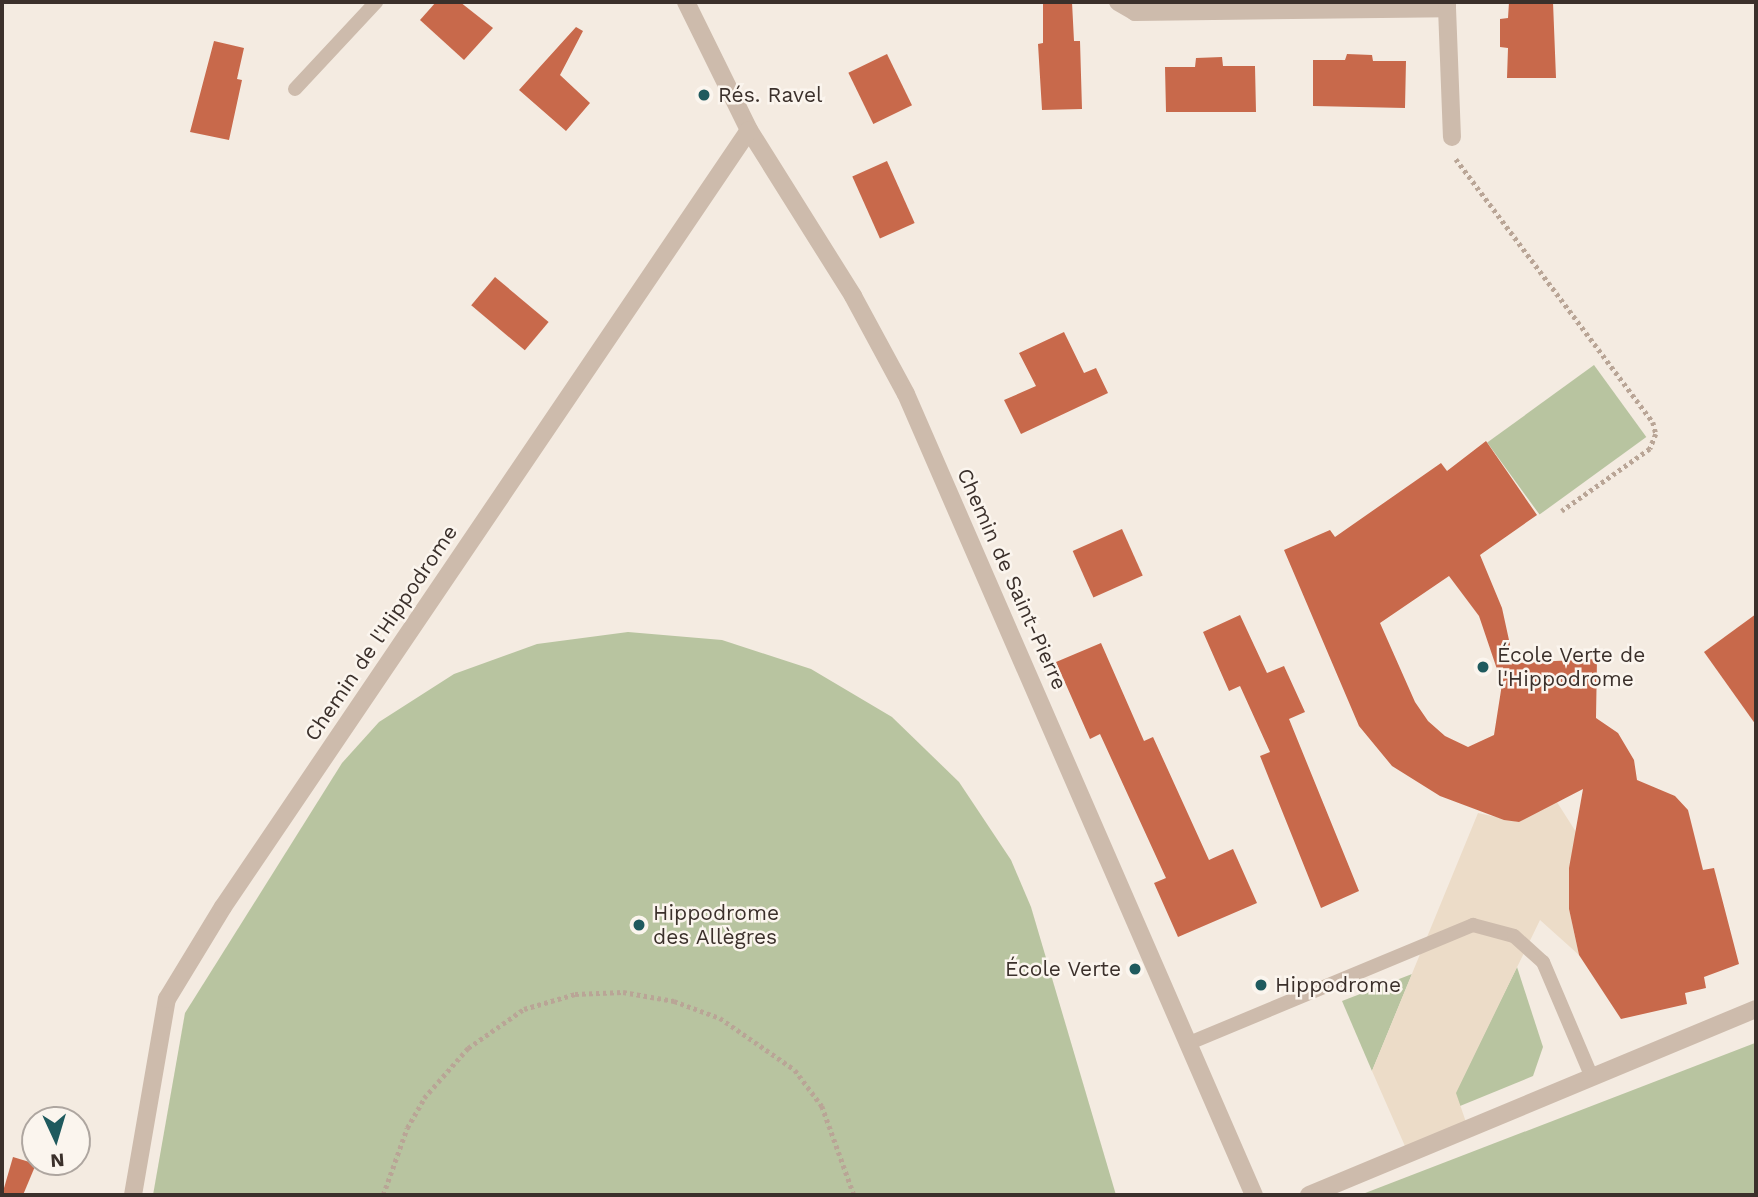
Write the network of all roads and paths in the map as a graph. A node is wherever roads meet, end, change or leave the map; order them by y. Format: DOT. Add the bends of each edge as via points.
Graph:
graph roads {
  1 [pos="376,2"];
  2 [pos="686,2"];
  3 [pos="1118,2"];
  4 [pos="1447,5"];
  5 [pos="295,89"];
  6 [pos="749,130"];
  7 [pos="1452,137"];
  8 [pos="1562,511"];
  9 [pos="1756,1009"];
  10 [pos="1187,1044"];
  11 [pos="1591,1075"];
  12 [pos="133,1195"];
  13 [pos="383,1195"];
  14 [pos="854,1195"];
  15 [pos="1254,1195"];
  16 [pos="1309,1195"];
  1 -- 5 [label="lane"];
  2 -- 6 [label="street, Chemin de Saint-Pierre"];
  3 -- 4 [label="street" via="1135,12"];
  4 -- 7 [label="street"];
  6 -- 10 [label="street, Chemin de Saint-Pierre" via="853,296 906,394"];
  6 -- 12 [label="street, Chemin de l'Hippodrome" via="222,907 167,999"];
  7 -- 8 [label="path" via="1457,161 1653,422 1656,434 1650,449"];
  9 -- 11 [label="street"];
  10 -- 11 [label="lane" via="1472,925 1514,936 1544,962"];
  10 -- 15 [label="street, Chemin de Saint-Pierre"];
  11 -- 16 [label="street"];
  13 -- 14 [label="path" via="407,1128 424,1098 468,1048 524,1009 575,994 623,992 674,1001 720,1018 795,1070 822,1106"];
}
